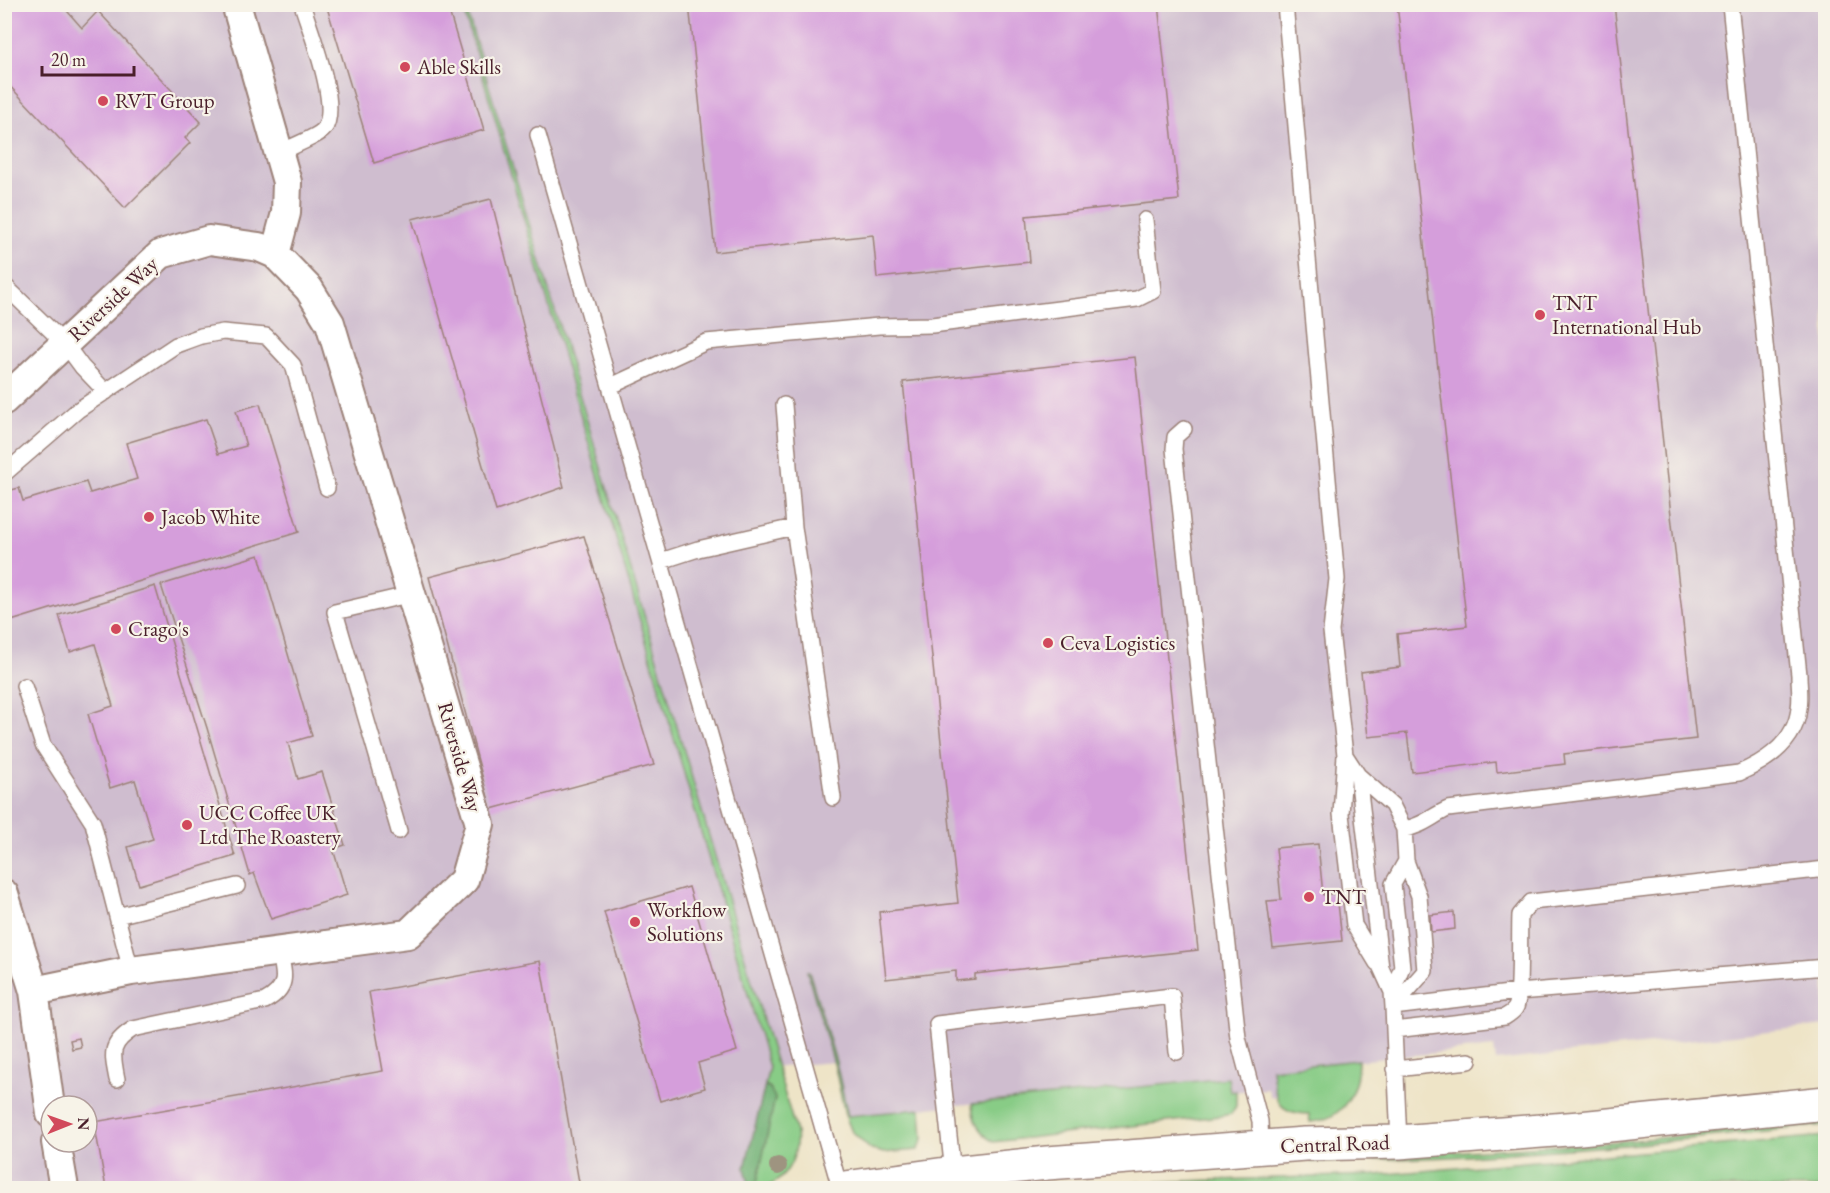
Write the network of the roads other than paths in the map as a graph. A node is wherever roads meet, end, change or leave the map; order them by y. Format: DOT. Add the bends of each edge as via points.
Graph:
graph roads {
  1 [pos="236,4"];
  2 [pos="302,4"];
  3 [pos="1285,4"];
  4 [pos="1731,4"];
  5 [pos="538,135"];
  6 [pos="279,153"];
  7 [pos="1145,220"];
  8 [pos="275,254"];
  9 [pos="4,285"];
  10 [pos="65,344"];
  11 [pos="611,386"];
  12 [pos="106,392"];
  13 [pos="4,400"];
  14 [pos="784,405"];
  15 [pos="1184,429"];
  16 [pos="4,474"];
  17 [pos="327,488"];
  18 [pos="794,527"];
  19 [pos="661,561"];
  20 [pos="412,594"];
  21 [pos="24,686"];
  22 [pos="1345,755"];
  23 [pos="1358,775"];
  24 [pos="833,798"];
  25 [pos="1404,829"];
  26 [pos="399,831"];
  27 [pos="1406,861"];
  28 [pos="1826,869"];
  29 [pos="237,886"];
  30 [pos="4,894"];
  31 [pos="117,916"];
  32 [pos="279,951"];
  33 [pos="1826,967"];
  34 [pos="1381,968"];
  35 [pos="131,971"];
  36 [pos="34,991"];
  37 [pos="1518,992"];
  38 [pos="1393,999"];
  39 [pos="1394,1030"];
  40 [pos="1178,1052"];
  41 [pos="1469,1061"];
  42 [pos="1395,1069"];
  43 [pos="117,1079"];
  44 [pos="48,1094"];
  45 [pos="1826,1103"];
  46 [pos="1399,1142"];
  47 [pos="1261,1148"];
  48 [pos="58,1154"];
  49 [pos="953,1173"];
  50 [pos="64,1188"];
  51 [pos="840,1188"];
  52 [pos="845,1188"];
  1 -- 6 [label="street"];
  2 -- 6 [label="lane" via="329,95 330,116 323,130"];
  3 -- 22 [label="lane" via="1336,579 1331,632"];
  4 -- 25 [label="lane" via="1799,675 1799,709 1792,733 1759,765 1739,773 1448,810 1419,826"];
  5 -- 11 [label="lane"];
  6 -- 8 [label="street" via="287,182 286,213"];
  7 -- 11 [label="lane" via="1153,291 1137,299 932,325 706,342"];
  8 -- 10 [label="street, Riverside Way" via="259,247 209,240 161,254"];
  8 -- 20 [label="street, Riverside Way" via="309,289 330,323"];
  9 -- 10 [label="lane"];
  10 -- 12 [label="lane"];
  10 -- 13 [label="street, Riverside Way"];
  11 -- 19 [label="lane"];
  12 -- 16 [label="lane" via="78,410"];
  12 -- 17 [label="lane" via="176,345 201,336 223,332 266,336 292,365"];
  14 -- 18 [label="lane"];
  15 -- 47 [label="lane" via="1175,437 1175,461 1238,1038 1260,1121"];
  18 -- 19 [label="lane"];
  18 -- 24 [label="lane"];
  19 -- 51 [label="lane"];
  20 -- 26 [label="lane" via="335,612"];
  20 -- 32 [label="street, Riverside Way" via="480,824 464,880 408,934"];
  21 -- 31 [label="lane" via="43,745 93,823"];
  22 -- 23 [label="lane"];
  22 -- 34 [label="lane" via="1341,814 1354,925"];
  23 -- 25 [label="lane" via="1392,805"];
  23 -- 34 [label="lane"];
  25 -- 27 [label="lane"];
  27 -- 38 [label="lane" via="1393,884 1402,967"];
  27 -- 38 [label="lane" via="1419,896 1425,972"];
  28 -- 37 [label="lane" via="1531,902 1520,915"];
  29 -- 31 [label="lane"];
  30 -- 36 [label="street"];
  31 -- 35 [label="lane"];
  32 -- 35 [label="street, Riverside Way"];
  32 -- 43 [label="lane" via="284,982 272,997 133,1029 114,1046"];
  33 -- 37 [label="lane"];
  34 -- 38 [label="lane"];
  35 -- 36 [label="street, Riverside Way"];
  36 -- 44 [label="street"];
  37 -- 38 [label="lane"];
  37 -- 39 [label="lane" via="1517,1006 1505,1017"];
  38 -- 39 [label="lane"];
  39 -- 42 [label="lane"];
  40 -- 49 [label="lane" via="1172,996 937,1024"];
  41 -- 42 [label="lane"];
  42 -- 46 [label="lane"];
  45 -- 46 [label="street, Central Road"];
  46 -- 47 [label="street, Central Road"];
  47 -- 49 [label="street, Central Road"];
  48 -- 50 [label="street"];
  49 -- 52 [label="street, Central Road"];
}
